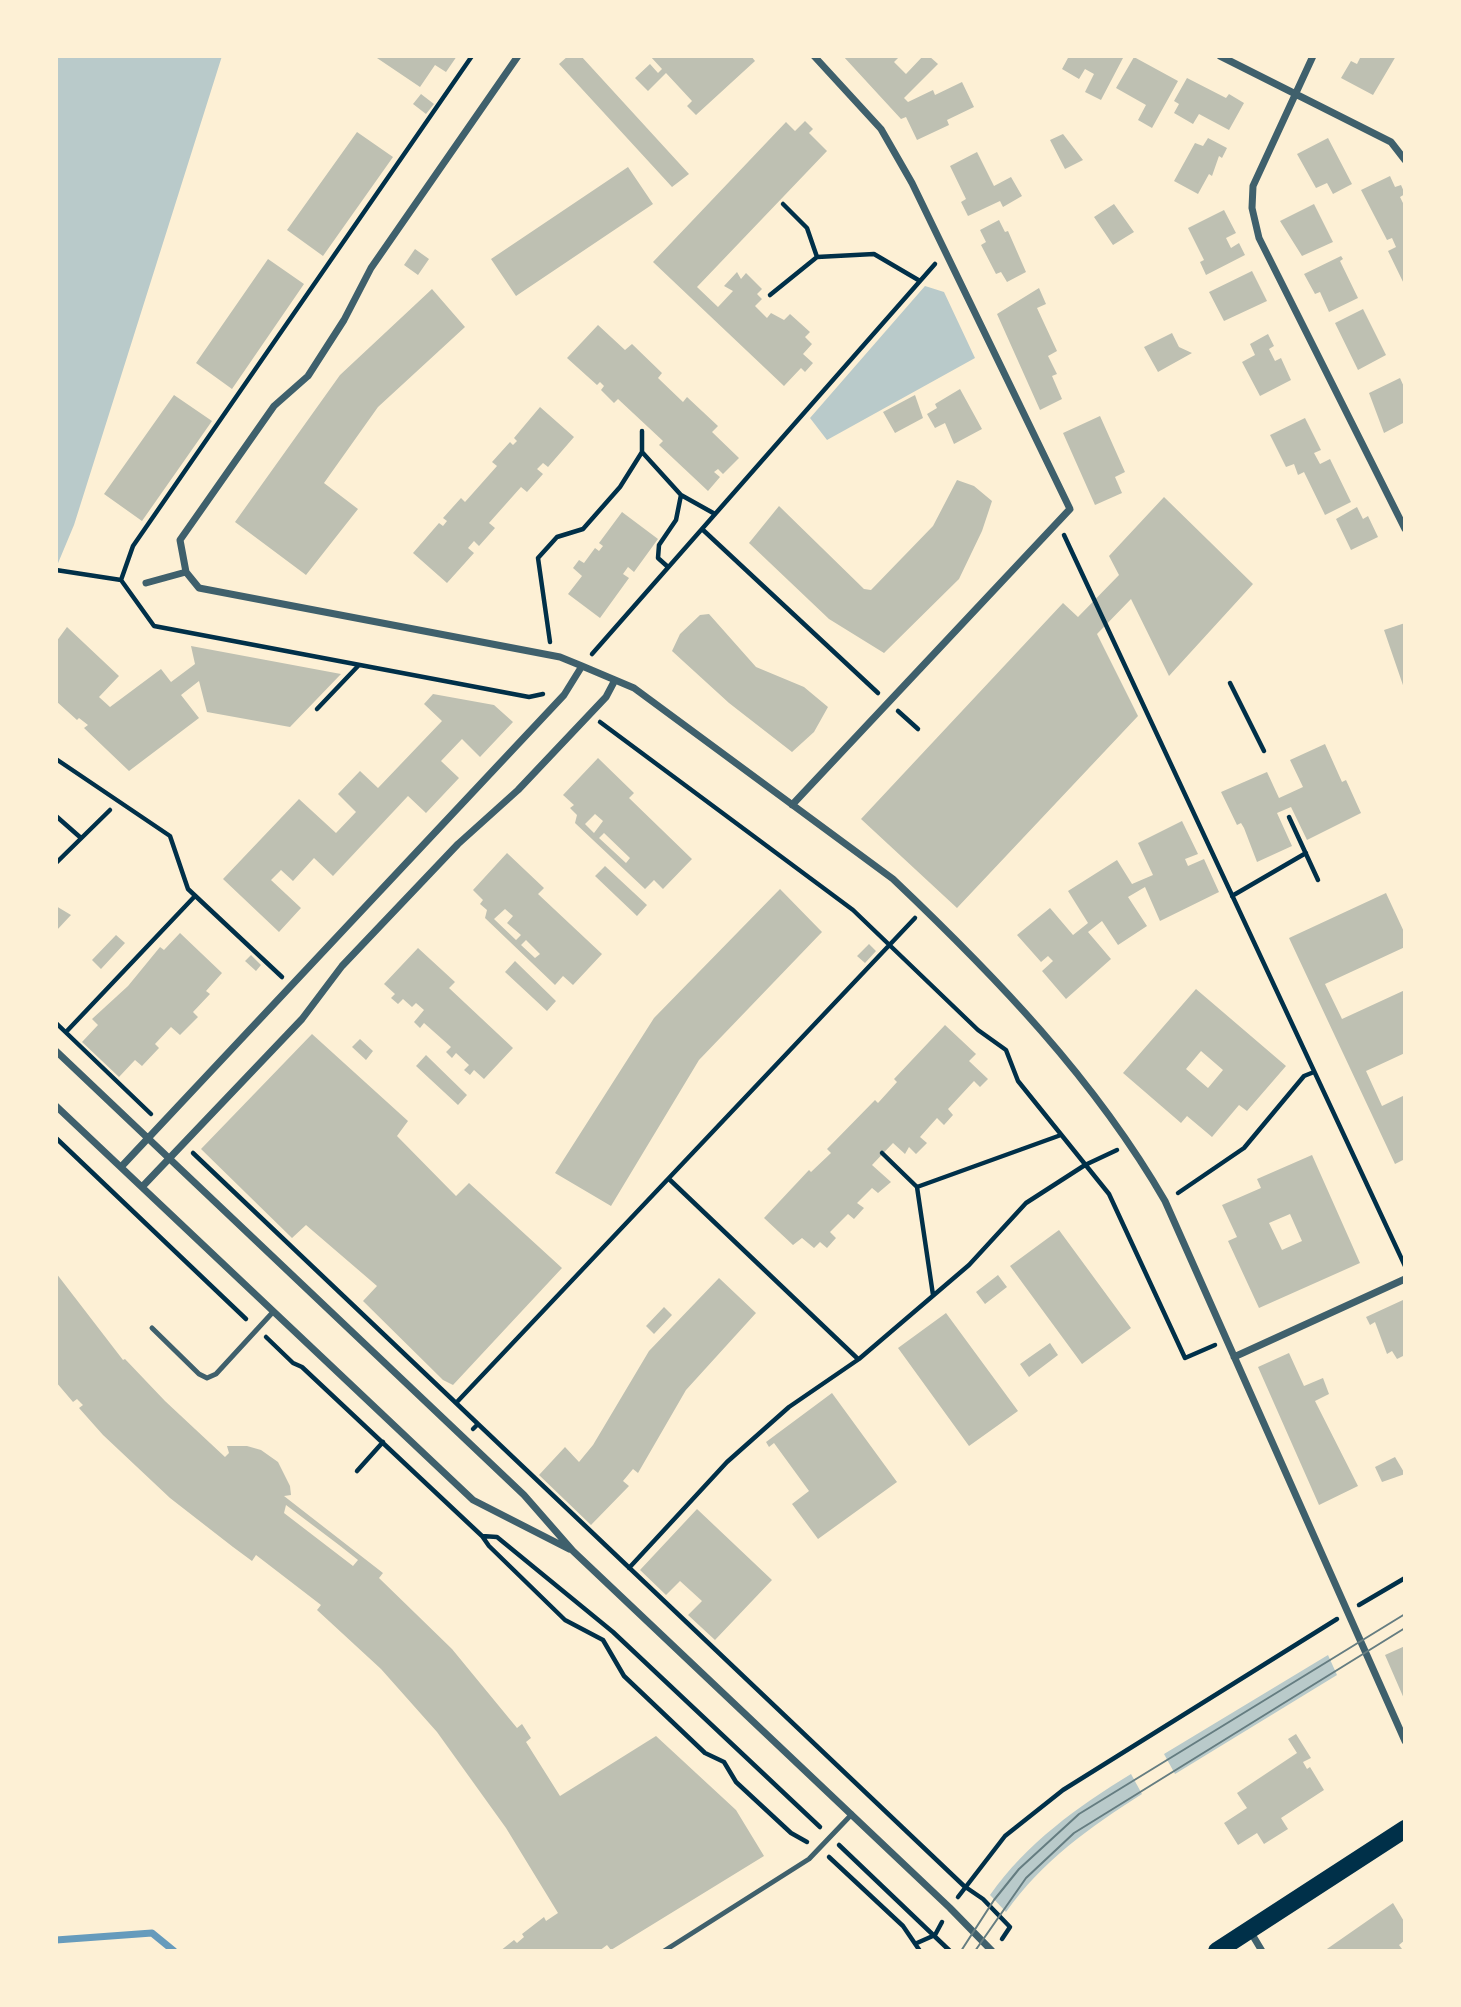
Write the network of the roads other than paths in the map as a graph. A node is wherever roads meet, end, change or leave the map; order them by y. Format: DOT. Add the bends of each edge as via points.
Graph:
graph roads {
  1 [pos="517,56"];
  2 [pos="814,56"];
  3 [pos="1220,56"];
  4 [pos="1313,56"];
  5 [pos="1294,93"];
  6 [pos="1405,160"];
  7 [pos="1405,529"];
  8 [pos="186,572"];
  9 [pos="146,583"];
  10 [pos="582,666"];
  11 [pos="615,680"];
  12 [pos="792,805"];
  13 [pos="56,1051"];
  14 [pos="56,1106"];
  15 [pos="147,1138"];
  16 [pos="168,1158"];
  17 [pos="121,1167"];
  18 [pos="142,1187"];
  19 [pos="1405,1279"];
  20 [pos="274,1312"];
  21 [pos="152,1328"];
  22 [pos="1234,1357"];
  23 [pos="573,1551"];
  24 [pos="1405,1741"];
  25 [pos="852,1814"];
  26 [pos="1405,1829"];
  27 [pos="1250,1930"];
  28 [pos="664,1951"];
  29 [pos="992,1951"];
  30 [pos="1217,1951"];
  31 [pos="1262,1951"];
  1 -- 8 [label="street" via="371,268 308,376 274,406 180,540"];
  2 -- 12 [label="street" via="881,129 1070,509"];
  3 -- 5 [label="street"];
  4 -- 5 [label="street"];
  5 -- 6 [label="street" via="1391,142"];
  5 -- 7 [label="street" via="1253,186 1252,208 1259,238"];
  8 -- 9 [label="street"];
  8 -- 10 [label="street" via="199,588 552,656"];
  10 -- 11 [label="street"];
  10 -- 15 [label="street" via="564,695"];
  11 -- 12 [label="street" via="634,688"];
  11 -- 16 [label="street" via="606,697 518,790 440,862 342,966 302,1018"];
  12 -- 22 [label="street" via="893,879 925,909 996,980 1079,1075 1131,1144 1165,1201"];
  13 -- 15 [label="street"];
  14 -- 17 [label="street"];
  15 -- 16 [label="street"];
  15 -- 17 [label="street"];
  16 -- 18 [label="street"];
  16 -- 23 [label="street" via="524,1495"];
  17 -- 18 [label="street"];
  18 -- 20 [label="street"];
  19 -- 22 [label="street"];
  20 -- 21 [label="lane" via="207,1378"];
  20 -- 23 [label="street" via="488,1510"];
  22 -- 24 [label="street"];
  23 -- 25 [label="street"];
  25 -- 28 [label="lane" via="820,1849"];
  25 -- 29 [label="street"];
  26 -- 27 [label="main road"];
  27 -- 30 [label="main road"];
  27 -- 31 [label="street"];
}
